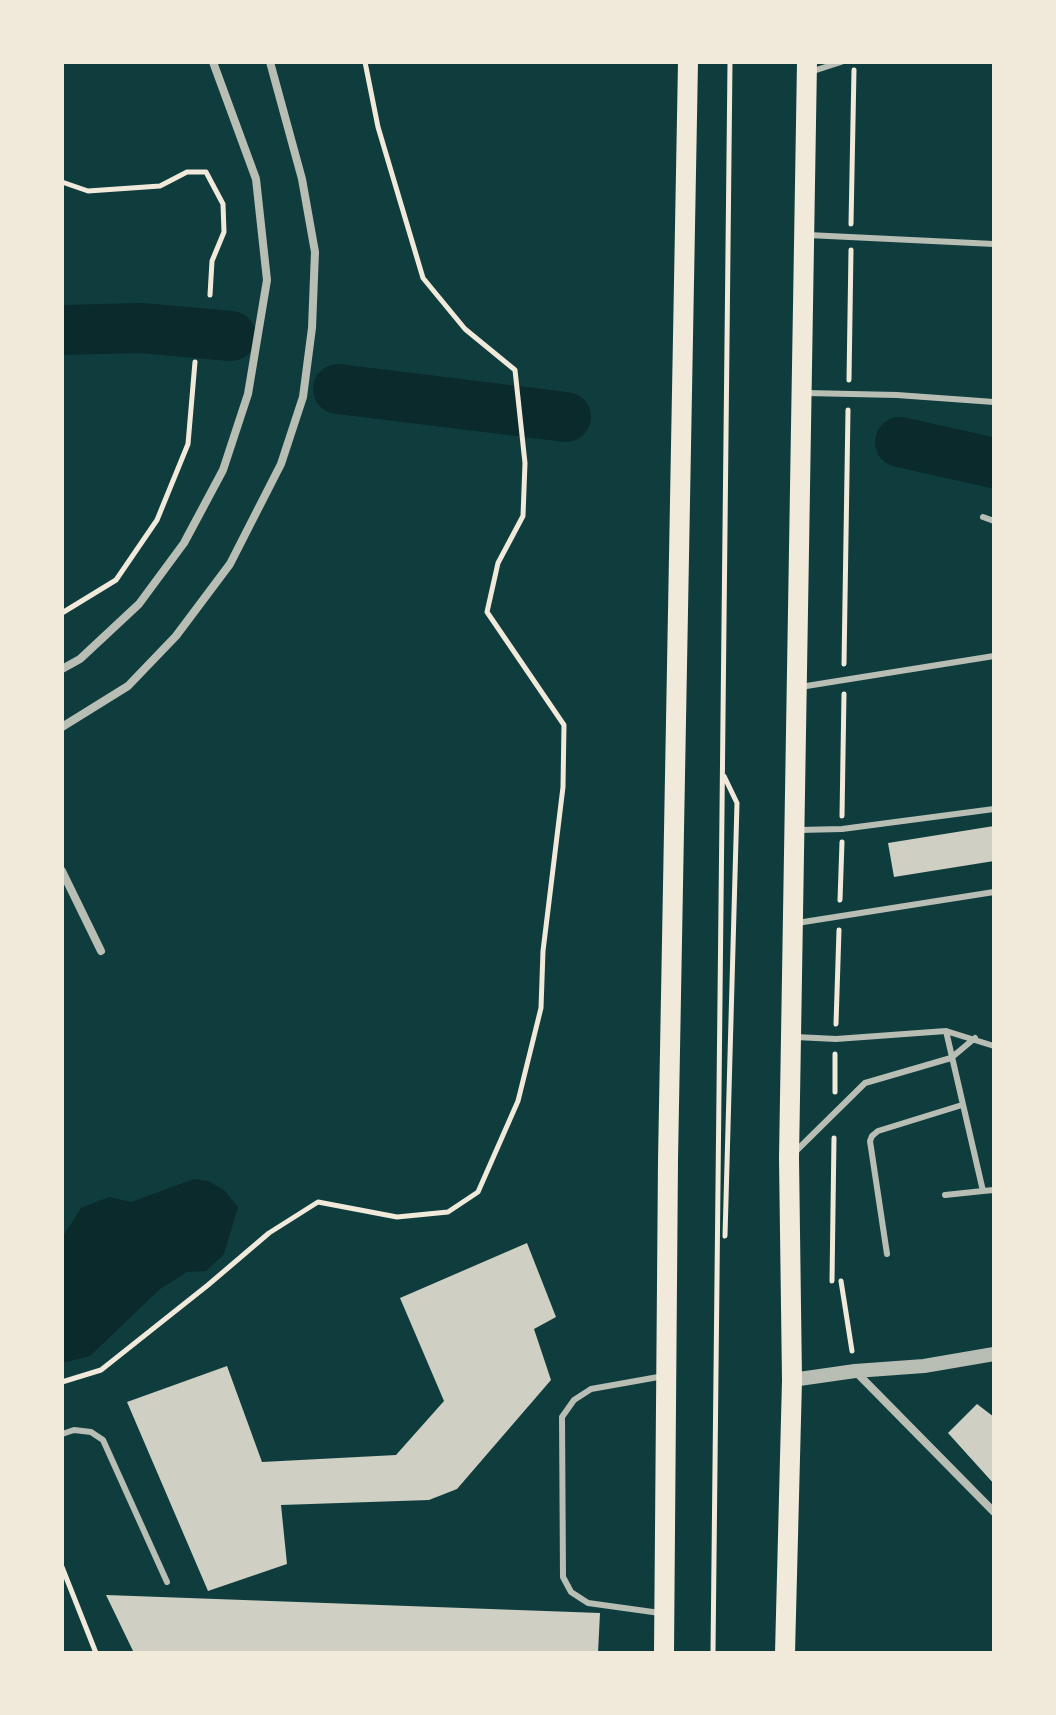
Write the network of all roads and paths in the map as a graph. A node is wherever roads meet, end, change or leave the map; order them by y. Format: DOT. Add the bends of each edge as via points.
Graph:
graph roads {
  1 [pos="213,62"];
  2 [pos="270,62"];
  3 [pos="365,62"];
  4 [pos="688,62"];
  5 [pos="730,62"];
  6 [pos="841,62"];
  7 [pos="806,68"];
  8 [pos="62,182"];
  9 [pos="804,234"];
  10 [pos="994,244"];
  11 [pos="210,295"];
  12 [pos="195,362"];
  13 [pos="802,393"];
  14 [pos="994,402"];
  15 [pos="983,517"];
  16 [pos="994,521"];
  17 [pos="62,613"];
  18 [pos="994,656"];
  19 [pos="62,669"];
  20 [pos="797,688"];
  21 [pos="62,727"];
  22 [pos="723,774"];
  23 [pos="994,809"];
  24 [pos="795,830"];
  25 [pos="62,871"];
  26 [pos="994,892"];
  27 [pos="793,924"];
  28 [pos="101,951"];
  29 [pos="946,1031"];
  30 [pos="791,1036"];
  31 [pos="975,1038"];
  32 [pos="994,1046"];
  33 [pos="951,1058"];
  34 [pos="962,1105"];
  35 [pos="789,1158"];
  36 [pos="994,1190"];
  37 [pos="983,1191"];
  38 [pos="945,1195"];
  39 [pos="725,1236"];
  40 [pos="887,1254"];
  41 [pos="841,1281"];
  42 [pos="994,1354"];
  43 [pos="855,1371"];
  44 [pos="668,1375"];
  45 [pos="792,1380"];
  46 [pos="62,1382"];
  47 [pos="62,1434"];
  48 [pos="994,1512"];
  49 [pos="62,1567"];
  50 [pos="167,1582"];
  51 [pos="664,1613"];
  52 [pos="96,1653"];
  53 [pos="664,1653"];
  54 [pos="713,1653"];
  55 [pos="785,1653"];
  1 -- 19 [label="street" via="256,179 267,280 248,394 223,470 184,543 139,604"];
  2 -- 21 [label="street" via="302,179 315,252 303,397 281,464 230,564 176,636 128,686"];
  3 -- 46 [label="path" via="378,127 423,278 465,329 515,370 525,463 523,516 498,563 487,612 564,725 563,787 541,1008 518,1101 478,1192 448,1212 397,1217 318,1202 269,1233 101,1370"];
  4 -- 44 [label="main road"];
  5 -- 22 [label="path"];
  6 -- 7 [label="lane"];
  7 -- 9 [label="main road"];
  8 -- 11 [label="path" via="88,191 160,186 187,172 206,172 223,204 224,232 212,261"];
  9 -- 10 [label="lane"];
  9 -- 13 [label="main road"];
  12 -- 17 [label="path" via="188,444 157,520 116,580"];
  13 -- 14 [label="lane"];
  13 -- 20 [label="main road"];
  15 -- 16 [label="lane"];
  18 -- 20 [label="lane"];
  20 -- 24 [label="main road"];
  22 -- 39 [label="path" via="737,803"];
  22 -- 54 [label="path"];
  23 -- 24 [label="lane"];
  24 -- 27 [label="main road"];
  25 -- 28 [label="street"];
  26 -- 27 [label="lane"];
  27 -- 30 [label="main road"];
  29 -- 30 [label="lane" via="836,1039"];
  29 -- 31 [label="lane"];
  29 -- 33 [label="lane"];
  30 -- 35 [label="main road"];
  31 -- 32 [label="lane"];
  31 -- 33 [label="lane"];
  33 -- 34 [label="lane"];
  33 -- 35 [label="lane" via="865,1083"];
  34 -- 37 [label="lane"];
  34 -- 40 [label="lane" via="872,1136"];
  35 -- 45 [label="main road"];
  36 -- 37 [label="lane"];
  37 -- 38 [label="lane"];
  41 -- 43 [label="path"];
  42 -- 43 [label="street"];
  43 -- 45 [label="street"];
  43 -- 48 [label="street"];
  44 -- 51 [label="main road"];
  44 -- 51 [label="lane" via="591,1389 562,1417 563,1577 571,1592 588,1603"];
  45 -- 55 [label="main road"];
  47 -- 50 [label="lane" via="91,1432 103,1440"];
  49 -- 52 [label="path"];
  51 -- 53 [label="main road"];
}
